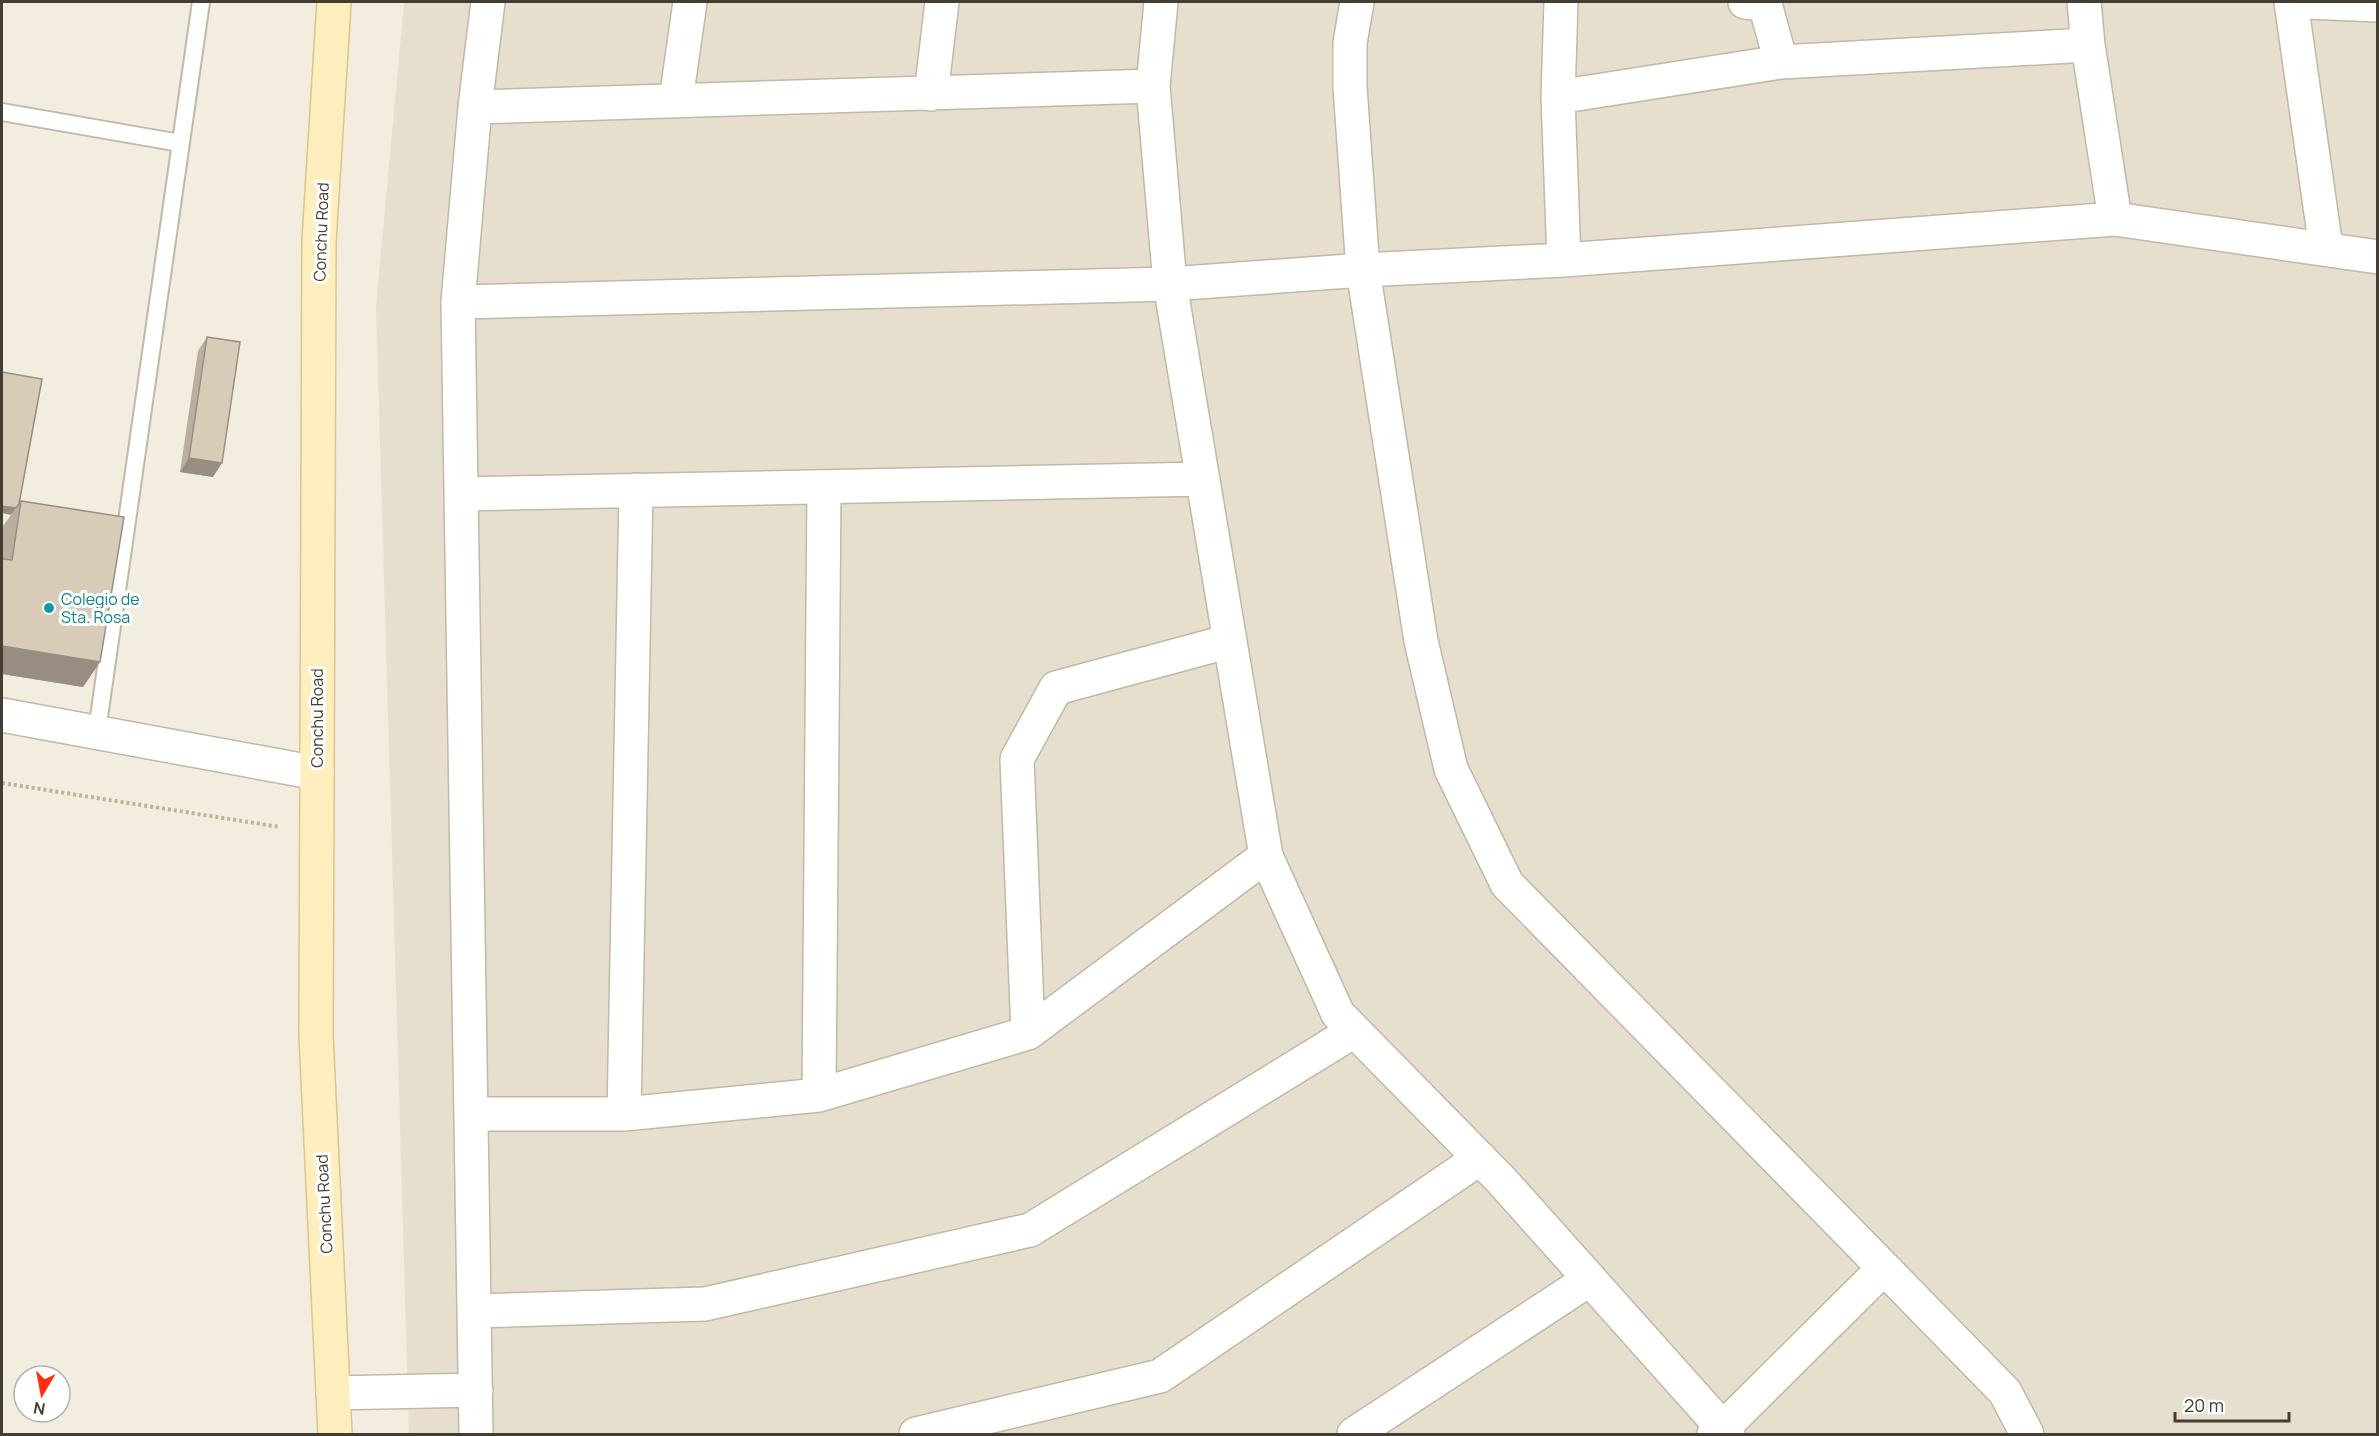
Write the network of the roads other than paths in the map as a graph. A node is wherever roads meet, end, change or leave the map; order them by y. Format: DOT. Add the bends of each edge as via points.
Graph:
graph roads {
  1 [pos="201,2"];
  2 [pos="334,2"];
  3 [pos="488,2"];
  4 [pos="690,2"];
  5 [pos="942,2"];
  6 [pos="1161,2"];
  7 [pos="1357,2"];
  8 [pos="1560,2"];
  9 [pos="1744,2"];
  10 [pos="2084,2"];
  11 [pos="2291,2"];
  12 [pos="2307,2"];
  13 [pos="2378,5"];
  14 [pos="2088,45"];
  15 [pos="1781,62"];
  16 [pos="1153,86"];
  17 [pos="931,94"];
  18 [pos="1558,98"];
  19 [pos="676,100"];
  20 [pos="475,107"];
  21 [pos="2,112"];
  22 [pos="180,143"];
  23 [pos="2115,219"];
  24 [pos="2326,248"];
  25 [pos="2378,257"];
  26 [pos="1564,260"];
  27 [pos="1363,270"];
  28 [pos="1170,284"];
  29 [pos="459,302"];
  30 [pos="1203,479"];
  31 [pos="825,487"];
  32 [pos="636,490"];
  33 [pos="462,494"];
  34 [pos="1230,640"];
  35 [pos="2,715"];
  36 [pos="97,731"];
  37 [pos="317,773"];
  38 [pos="1266,856"];
  39 [pos="1354,1030"];
  40 [pos="1028,1033"];
  41 [pos="819,1095"];
  42 [pos="472,1114"];
  43 [pos="624,1114"];
  44 [pos="1480,1158"];
  45 [pos="1884,1268"];
  46 [pos="1590,1279"];
  47 [pos="474,1311"];
  48 [pos="476,1390"];
  49 [pos="333,1393"];
  50 [pos="1722,1433"];
  51 [pos="335,1434"];
  52 [pos="476,1434"];
  53 [pos="916,1434"];
  54 [pos="1354,1434"];
  55 [pos="2027,1434"];
  1 -- 22 [label="lane"];
  2 -- 37 [label="main road, Conchu Road" via="319,241"];
  3 -- 20 [label="street"];
  4 -- 19 [label="street"];
  5 -- 17 [label="street"];
  6 -- 16 [label="street"];
  7 -- 27 [label="street" via="1350,43 1350,87"];
  8 -- 18 [label="street"];
  9 -- 15 [label="street" via="1765,4"];
  10 -- 14 [label="street"];
  11 -- 24 [label="street"];
  12 -- 13 [label="street"];
  14 -- 15 [label="street"];
  14 -- 23 [label="street"];
  15 -- 18 [label="street"];
  16 -- 17 [label="street"];
  16 -- 28 [label="street"];
  17 -- 19 [label="street"];
  18 -- 26 [label="street"];
  19 -- 20 [label="street"];
  20 -- 29 [label="street"];
  21 -- 22 [label="lane"];
  22 -- 36 [label="lane"];
  23 -- 24 [label="street"];
  23 -- 26 [label="street"];
  24 -- 25 [label="street"];
  26 -- 27 [label="street"];
  27 -- 28 [label="street"];
  27 -- 45 [label="street" via="1421,641 1451,769 1507,884"];
  28 -- 29 [label="street"];
  28 -- 30 [label="street"];
  29 -- 33 [label="street"];
  30 -- 31 [label="street"];
  30 -- 34 [label="street"];
  31 -- 32 [label="street"];
  31 -- 41 [label="street"];
  32 -- 33 [label="street"];
  32 -- 43 [label="street"];
  33 -- 42 [label="street"];
  34 -- 38 [label="street"];
  34 -- 40 [label="street" via="1056,688 1017,759"];
  35 -- 36 [label="street"];
  36 -- 37 [label="street"];
  37 -- 49 [label="main road, Conchu Road" via="316,1035"];
  38 -- 39 [label="street" via="1338,1014"];
  38 -- 40 [label="street"];
  39 -- 44 [label="street"];
  39 -- 47 [label="street" via="1030,1230 705,1304"];
  40 -- 41 [label="street"];
  41 -- 43 [label="street"];
  42 -- 43 [label="street"];
  42 -- 47 [label="street"];
  44 -- 46 [label="street"];
  44 -- 53 [label="street" via="1160,1376"];
  45 -- 50 [label="street"];
  45 -- 55 [label="street" via="2005,1392"];
  46 -- 50 [label="street"];
  46 -- 54 [label="street"];
  47 -- 48 [label="street"];
  48 -- 49 [label="street"];
  48 -- 52 [label="street"];
  49 -- 51 [label="main road, Conchu Road"];
}
